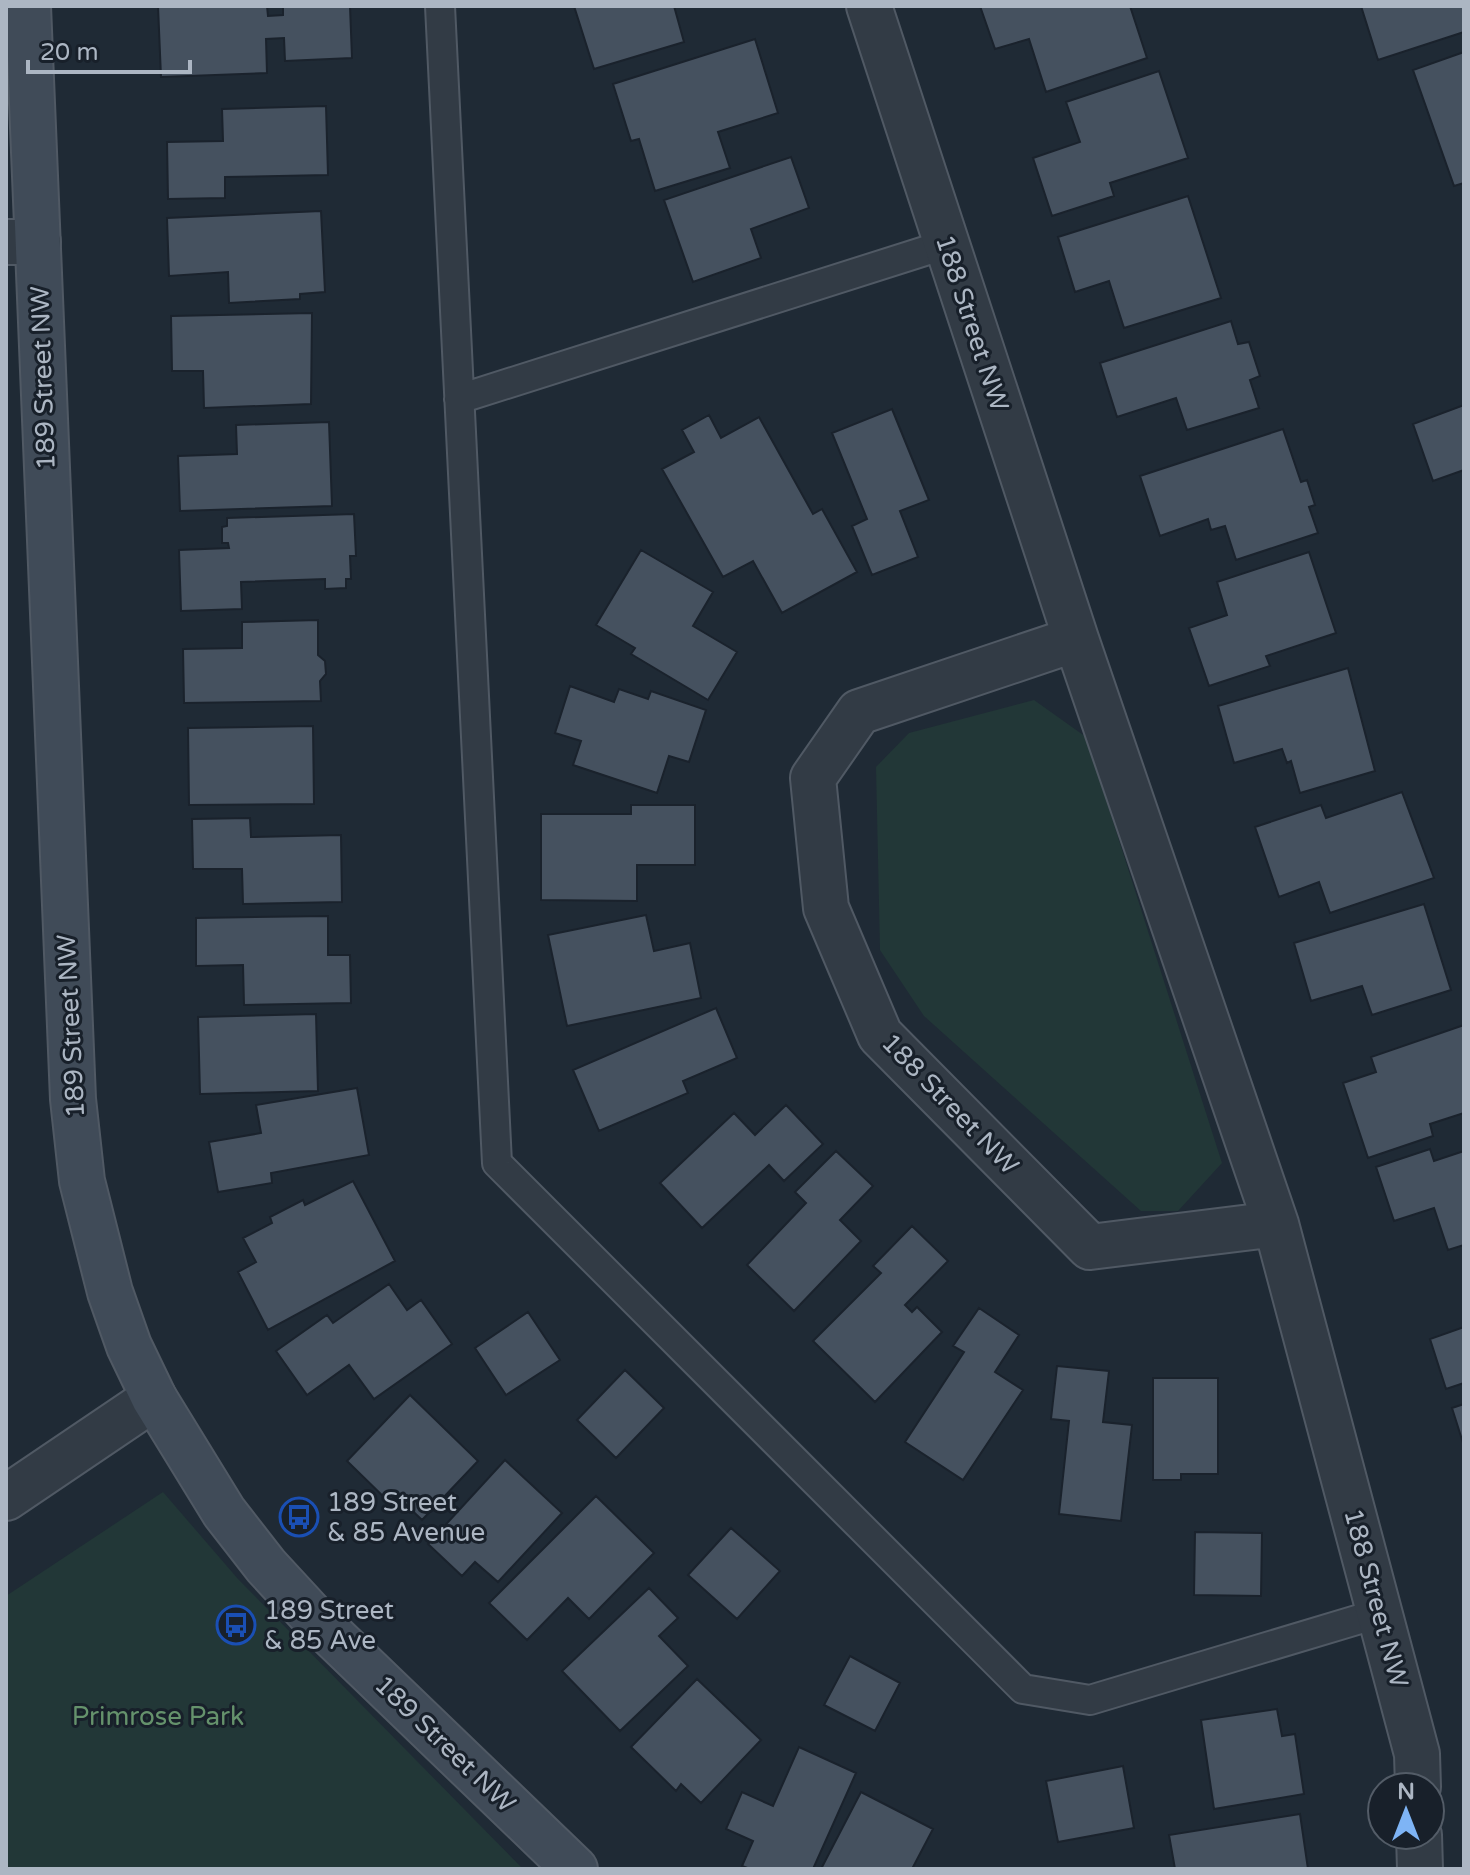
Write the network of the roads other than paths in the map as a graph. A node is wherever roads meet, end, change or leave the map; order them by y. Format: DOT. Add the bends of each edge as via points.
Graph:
graph roads {
  1 [pos="28,6"];
  2 [pos="440,6"];
  3 [pos="869,6"];
  4 [pos="22,242"];
  5 [pos="947,244"];
  6 [pos="459,399"];
  7 [pos="1076,639"];
  8 [pos="1276,1224"];
  9 [pos="154,1398"];
  10 [pos="6,1498"];
  11 [pos="1380,1613"];
  12 [pos="1418,1771"];
  13 [pos="575,1869"];
  1 -- 4 [label="street, 189 Street NW"];
  2 -- 6 [label="lane"];
  3 -- 5 [label="street, 188 Street NW"];
  4 -- 9 [label="street, 189 Street NW" via="77,1138 82,1181 110,1292"];
  5 -- 6 [label="lane"];
  5 -- 7 [label="street, 188 Street NW"];
  6 -- 11 [label="lane" via="497,1163 1023,1689 1090,1700"];
  7 -- 8 [label="street, 188 Street NW"];
  7 -- 8 [label="street, 188 Street NW" via="859,712 813,778 826,908 880,1035 1090,1247"];
  8 -- 11 [label="street, 188 Street NW"];
  9 -- 10 [label="street"];
  9 -- 13 [label="street, 189 Street NW" via="224,1512 266,1566"];
  11 -- 12 [label="street, 188 Street NW"];
}
